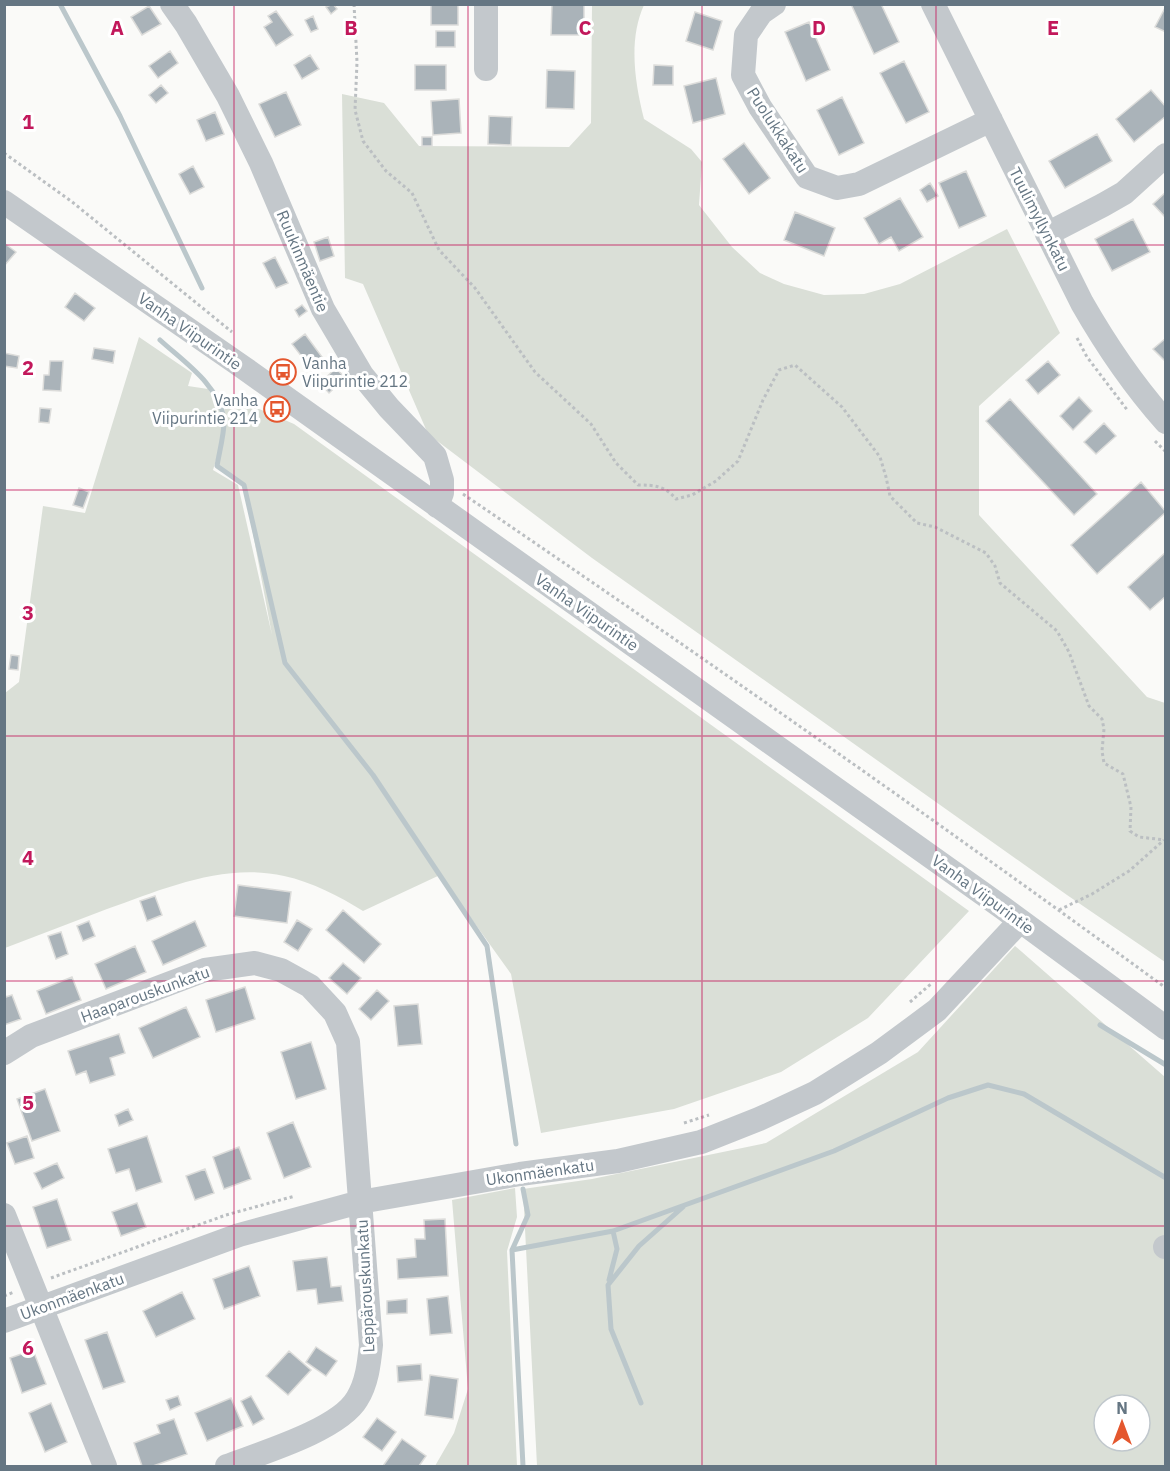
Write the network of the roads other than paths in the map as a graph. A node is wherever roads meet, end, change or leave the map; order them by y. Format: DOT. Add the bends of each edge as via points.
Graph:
graph roads {
  1 [pos="172,4"];
  2 [pos="486,4"];
  3 [pos="774,4"];
  4 [pos="933,4"];
  5 [pos="486,69"];
  6 [pos="991,120"];
  7 [pos="1166,155"];
  8 [pos="4,202"];
  9 [pos="1047,234"];
  10 [pos="1165,422"];
  11 [pos="437,506"];
  12 [pos="1012,914"];
  13 [pos="1166,1028"];
  14 [pos="4,1053"];
  15 [pos="360,1202"];
  16 [pos="4,1215"];
  17 [pos="36,1296"];
  18 [pos="4,1321"];
  19 [pos="105,1467"];
  20 [pos="227,1467"];
  1 -- 11 [label="street, Ruukinmäentie" via="228,96 323,309 362,375 435,456 442,480"];
  2 -- 5 [label="street"];
  3 -- 6 [label="street, Puolukkakatu" via="761,13 746,35 743,75 807,177 837,188 859,184"];
  4 -- 6 [label="street, Tuulimyllynkatu"];
  6 -- 9 [label="street, Tuulimyllynkatu"];
  7 -- 9 [label="street" via="1103,206"];
  8 -- 11 [label="street, Vanha Viipurintie"];
  9 -- 10 [label="street, Tuulimyllynkatu" via="1103,340"];
  11 -- 12 [label="street, Vanha Viipurintie"];
  12 -- 13 [label="street, Vanha Viipurintie"];
  12 -- 15 [label="street, Ukonmäenkatu" via="937,1010 815,1093 759,1119 701,1142 618,1161"];
  14 -- 15 [label="street, Haaparouskunkatu" via="31,1036 205,970 255,963 281,970 310,986 335,1013 348,1042"];
  15 -- 17 [label="street, Ukonmäenkatu"];
  15 -- 20 [label="street, Leppärouskunkatu" via="371,1345 368,1373 357,1400 313,1433"];
  16 -- 17 [label="street"];
  17 -- 18 [label="street, Ukonmäenkatu"];
  17 -- 19 [label="street"];
}
